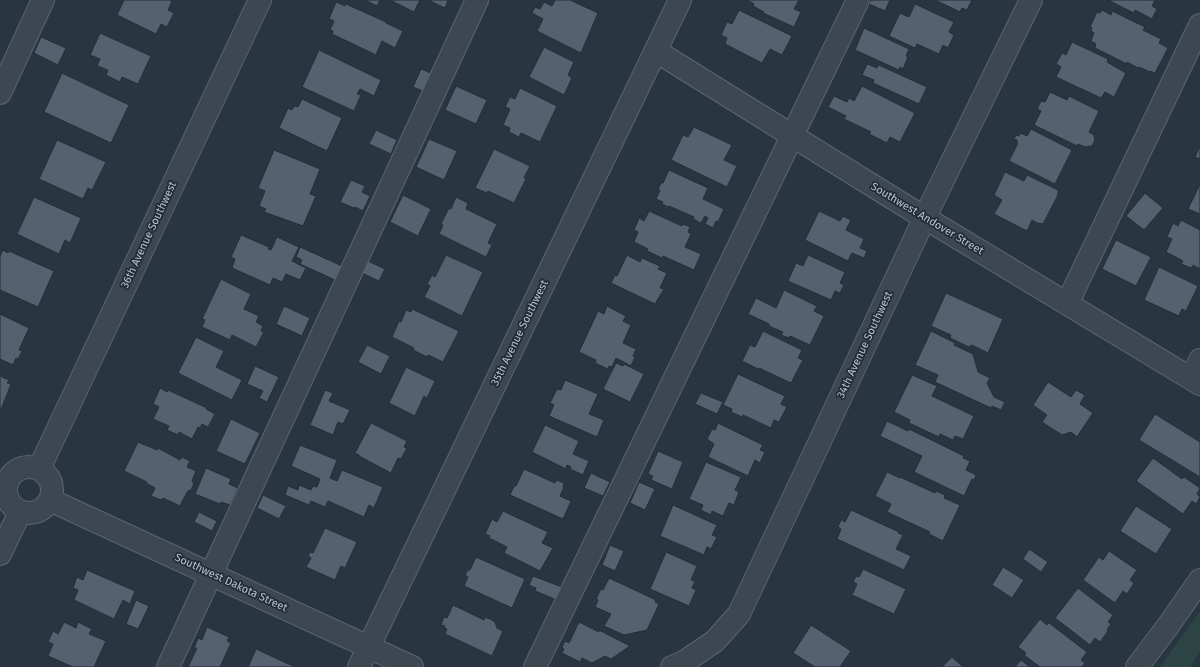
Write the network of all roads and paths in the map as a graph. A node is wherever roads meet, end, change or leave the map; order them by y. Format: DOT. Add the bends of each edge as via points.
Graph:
graph roads {
  1 [pos="44,0"];
  2 [pos="260,0"];
  3 [pos="477,0"];
  4 [pos="680,0"];
  5 [pos="858,0"];
  6 [pos="1031,0"];
  7 [pos="1200,25"];
  8 [pos="656,51"];
  9 [pos="0,93"];
  10 [pos="792,135"];
  11 [pos="925,217"];
  12 [pos="1067,304"];
  13 [pos="1197,374"];
  14 [pos="39,469"];
  15 [pos="4,477"];
  16 [pos="50,500"];
  17 [pos="20,512"];
  18 [pos="0,554"];
  19 [pos="212,573"];
  20 [pos="1200,580"];
  21 [pos="369,647"];
  22 [pos="168,667"];
  23 [pos="359,667"];
  24 [pos="412,667"];
  25 [pos="535,667"];
  26 [pos="672,667"];
  27 [pos="1136,667"];
  1 -- 9 [label="street"];
  2 -- 14 [label="street, 36th Avenue Southwest"];
  3 -- 19 [label="street"];
  4 -- 8 [label="street, 35th Avenue Southwest"];
  5 -- 10 [label="street"];
  6 -- 11 [label="street, 34th Avenue Southwest"];
  7 -- 12 [label="street"];
  8 -- 10 [label="street, Southwest Andover Street"];
  8 -- 21 [label="street, 35th Avenue Southwest"];
  10 -- 11 [label="street, Southwest Andover Street"];
  10 -- 25 [label="street"];
  11 -- 12 [label="street, Southwest Andover Street"];
  11 -- 26 [label="street, 34th Avenue Southwest" via="739,614 715,641"];
  12 -- 13 [label="street, Southwest Andover Street"];
  14 -- 15 [label="street" via="22,468"];
  14 -- 16 [label="street" via="49,478 52,485"];
  15 -- 17 [label="street" via="7,499 11,506"];
  16 -- 17 [label="street" via="40,511 32,514"];
  16 -- 19 [label="street, Southwest Dakota Street"];
  17 -- 18 [label="street"];
  19 -- 21 [label="street, Southwest Dakota Street"];
  19 -- 22 [label="street"];
  20 -- 27 [label="street"];
  21 -- 23 [label="street, 35th Avenue Southwest"];
  21 -- 24 [label="street, Southwest Dakota Street"];
}
